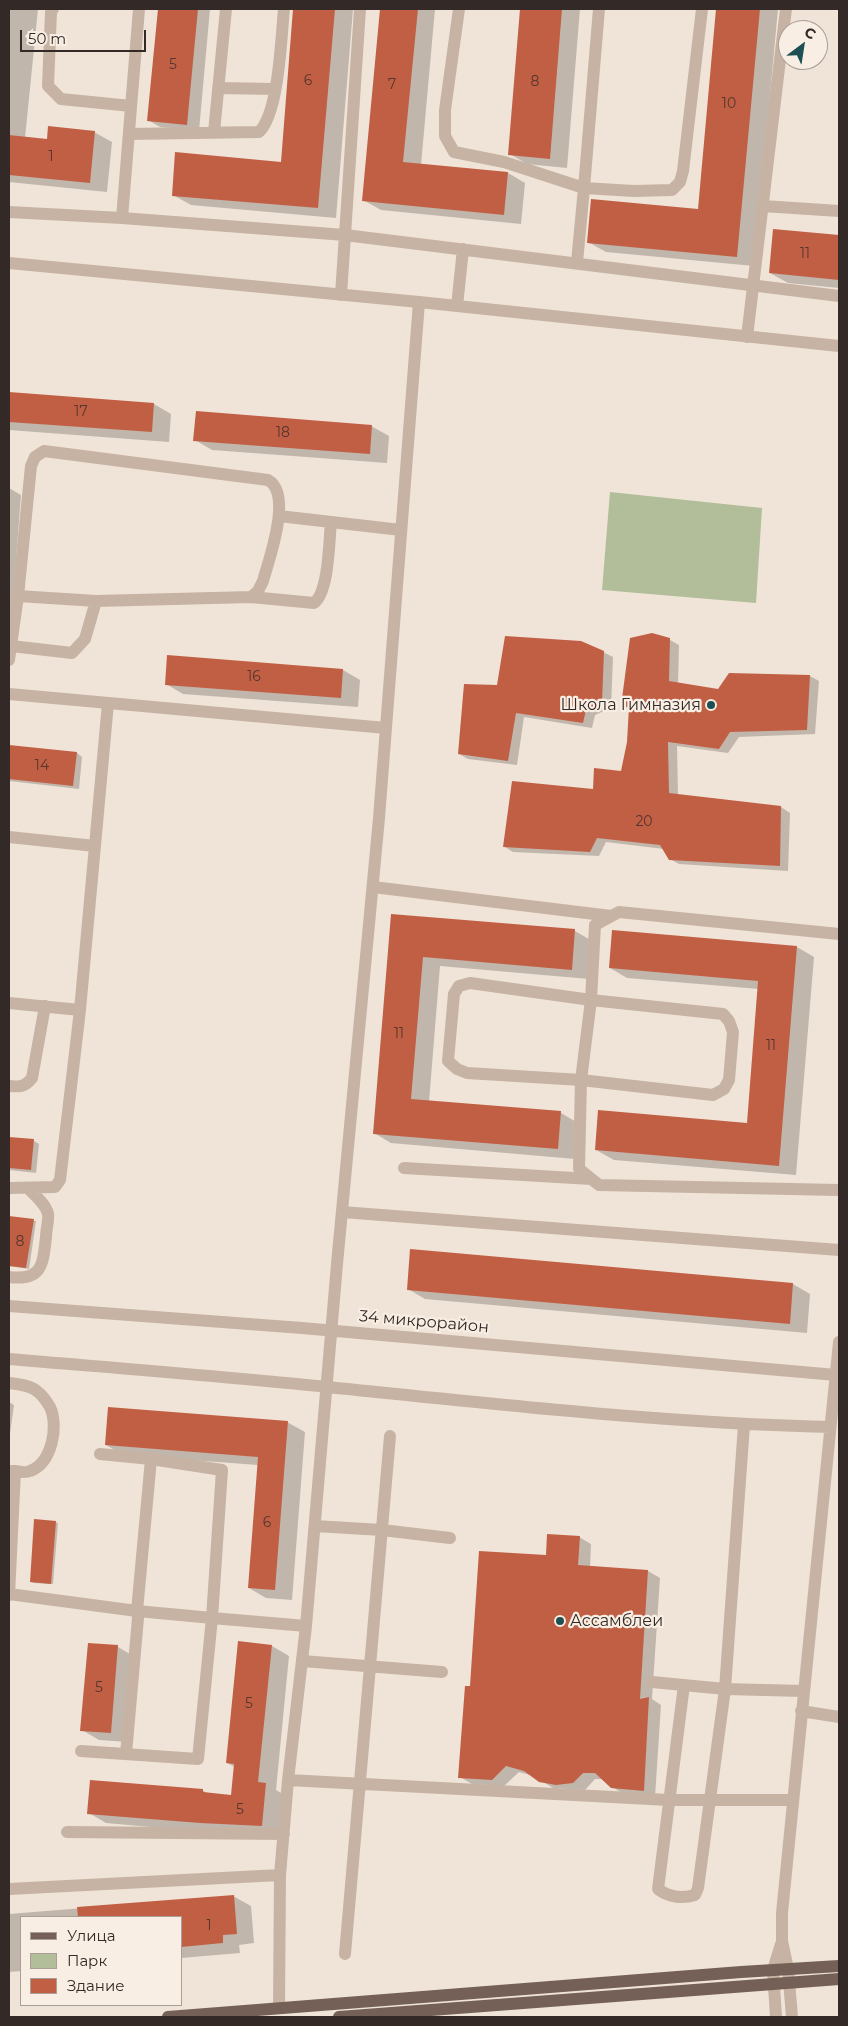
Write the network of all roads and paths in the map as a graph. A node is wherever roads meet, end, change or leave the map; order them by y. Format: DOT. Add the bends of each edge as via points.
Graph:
graph roads {
  1 [pos="53,9"];
  2 [pos="139,9"];
  3 [pos="226,9"];
  4 [pos="284,9"];
  5 [pos="360,9"];
  6 [pos="459,9"];
  7 [pos="599,9"];
  8 [pos="702,9"];
  9 [pos="786,9"];
  10 [pos="218,88"];
  11 [pos="275,89"];
  12 [pos="131,106"];
  13 [pos="214,132"];
  14 [pos="129,134"];
  15 [pos="584,188"];
  16 [pos="763,206"];
  17 [pos="839,211"];
  18 [pos="9,212"];
  19 [pos="122,218"];
  20 [pos="345,235"];
  21 [pos="463,249"];
  22 [pos="577,262"];
  23 [pos="9,263"];
  24 [pos="753,287"];
  25 [pos="341,295"];
  26 [pos="839,296"];
  27 [pos="419,302"];
  28 [pos="457,306"];
  29 [pos="747,337"];
  30 [pos="839,346"];
  31 [pos="279,516"];
  32 [pos="331,522"];
  33 [pos="401,530"];
  34 [pos="18,596"];
  35 [pos="251,597"];
  36 [pos="96,601"];
  37 [pos="11,646"];
  38 [pos="9,660"];
  39 [pos="9,694"];
  40 [pos="108,703"];
  41 [pos="386,728"];
  42 [pos="9,837"];
  43 [pos="95,846"];
  44 [pos="373,887"];
  45 [pos="610,916"];
  46 [pos="839,934"];
  47 [pos="591,1000"];
  48 [pos="9,1003"];
  49 [pos="45,1006"];
  50 [pos="80,1010"];
  51 [pos="581,1080"];
  52 [pos="9,1086"];
  53 [pos="404,1168"];
  54 [pos="591,1179"];
  55 [pos="9,1188"];
  56 [pos="29,1189"];
  57 [pos="839,1190"];
  58 [pos="342,1212"];
  59 [pos="839,1250"];
  60 [pos="9,1277"];
  61 [pos="9,1306"];
  62 [pos="332,1331"];
  63 [pos="839,1342"];
  64 [pos="9,1359"];
  65 [pos="836,1374"];
  66 [pos="9,1383"];
  67 [pos="327,1387"];
  68 [pos="744,1425"];
  69 [pos="830,1427"];
  70 [pos="390,1436"];
  71 [pos="100,1454"];
  72 [pos="151,1459"];
  73 [pos="12,1471"];
  74 [pos="315,1526"];
  75 [pos="382,1530"];
  76 [pos="450,1538"];
  77 [pos="9,1595"];
  78 [pos="137,1612"];
  79 [pos="212,1618"];
  80 [pos="306,1626"];
  81 [pos="302,1661"];
  82 [pos="370,1667"];
  83 [pos="442,1672"];
  84 [pos="652,1682"];
  85 [pos="684,1685"];
  86 [pos="725,1689"];
  87 [pos="803,1691"];
  88 [pos="801,1712"];
  89 [pos="839,1717"];
  90 [pos="82,1751"];
  91 [pos="126,1754"];
  92 [pos="288,1780"];
  93 [pos="361,1784"];
  94 [pos="669,1800"];
  95 [pos="793,1800"];
  96 [pos="710,1801"];
  97 [pos="67,1832"];
  98 [pos="284,1834"];
  99 [pos="280,1876"];
  100 [pos="9,1889"];
  101 [pos="782,1941"];
  102 [pos="345,1954"];
  103 [pos="839,1966"];
  104 [pos="788,1969"];
  105 [pos="773,1976"];
  106 [pos="839,1978"];
  107 [pos="789,1982"];
  108 [pos="279,2008"];
  109 [pos="168,2017"];
  110 [pos="345,2017"];
  111 [pos="776,2017"];
  112 [pos="792,2017"];
  1 -- 12 [label="street" via="48,86 61,99"];
  2 -- 12 [label="street"];
  3 -- 10 [label="street"];
  4 -- 11 [label="street"];
  5 -- 20 [label="street"];
  6 -- 15 [label="street" via="445,110 445,136 454,152 504,162"];
  7 -- 15 [label="street"];
  8 -- 15 [label="street" via="680,182 672,190"];
  9 -- 16 [label="street"];
  10 -- 11 [label="street"];
  10 -- 13 [label="street"];
  11 -- 13 [label="street" via="271,113 259,132"];
  12 -- 14 [label="street"];
  13 -- 14 [label="street"];
  14 -- 19 [label="street"];
  15 -- 22 [label="street"];
  16 -- 17 [label="street"];
  16 -- 24 [label="street"];
  18 -- 19 [label="street"];
  19 -- 20 [label="street"];
  20 -- 21 [label="street"];
  20 -- 25 [label="street"];
  21 -- 22 [label="street"];
  21 -- 28 [label="street"];
  22 -- 24 [label="street"];
  23 -- 25 [label="street"];
  24 -- 26 [label="street"];
  24 -- 29 [label="street"];
  25 -- 27 [label="street"];
  27 -- 28 [label="street"];
  27 -- 33 [label="street"];
  28 -- 29 [label="street"];
  29 -- 30 [label="street"];
  31 -- 32 [label="street"];
  31 -- 34 [label="street" via="278,490 268,480 44,451 35,457 31,466"];
  31 -- 35 [label="street" via="264,581"];
  32 -- 33 [label="street"];
  32 -- 35 [label="street" via="324,586 318,600 314,603"];
  33 -- 41 [label="street"];
  34 -- 36 [label="street"];
  34 -- 37 [label="street"];
  35 -- 36 [label="street"];
  36 -- 37 [label="street" via="85,639 72,653"];
  37 -- 38 [label="street"];
  39 -- 40 [label="street"];
  40 -- 41 [label="street"];
  40 -- 43 [label="street"];
  41 -- 44 [label="street"];
  42 -- 43 [label="street"];
  43 -- 50 [label="street"];
  44 -- 45 [label="street"];
  44 -- 58 [label="street"];
  45 -- 46 [label="street" via="619,912"];
  45 -- 47 [label="street" via="596,925"];
  47 -- 51 [label="street"];
  47 -- 51 [label="street" via="470,983 459,986 454,994 448,1061 457,1069 467,1073"];
  47 -- 51 [label="street" via="723,1014 733,1032 729,1080 724,1089 713,1095"];
  48 -- 49 [label="street"];
  49 -- 50 [label="street"];
  49 -- 52 [label="street" via="32,1078 27,1085"];
  50 -- 56 [label="street" via="60,1180 55,1187"];
  51 -- 54 [label="street" via="579,1169"];
  53 -- 54 [label="street"];
  54 -- 57 [label="street" via="600,1186"];
  55 -- 56 [label="street"];
  56 -- 60 [label="street" via="48,1213 44,1257 36,1273 23,1278"];
  58 -- 59 [label="street"];
  58 -- 62 [label="street"];
  61 -- 62 [label="street, 34 микрорайон"];
  62 -- 65 [label="street, 34 микрорайон"];
  62 -- 67 [label="street"];
  63 -- 65 [label="street"];
  64 -- 67 [label="street"];
  65 -- 69 [label="street"];
  66 -- 73 [label="street" via="37,1390 50,1407 54,1424 44,1462 30,1472"];
  67 -- 68 [label="street" via="566,1412"];
  67 -- 74 [label="street"];
  68 -- 69 [label="street"];
  68 -- 86 [label="street"];
  69 -- 87 [label="street"];
  70 -- 75 [label="street"];
  71 -- 72 [label="street"];
  72 -- 78 [label="street"];
  72 -- 79 [label="street" via="222,1470"];
  73 -- 77 [label="street"];
  74 -- 75 [label="street"];
  74 -- 80 [label="street"];
  75 -- 76 [label="street"];
  75 -- 82 [label="street"];
  77 -- 78 [label="street"];
  78 -- 79 [label="street"];
  78 -- 91 [label="street"];
  79 -- 80 [label="street"];
  79 -- 91 [label="street" via="198,1760"];
  80 -- 81 [label="street"];
  81 -- 82 [label="street"];
  81 -- 92 [label="street"];
  82 -- 83 [label="street"];
  82 -- 93 [label="street"];
  84 -- 85 [label="street"];
  85 -- 86 [label="street"];
  85 -- 94 [label="street"];
  86 -- 87 [label="street"];
  86 -- 96 [label="street"];
  87 -- 88 [label="street"];
  88 -- 89 [label="street"];
  88 -- 95 [label="street"];
  90 -- 91 [label="street"];
  92 -- 93 [label="street"];
  92 -- 98 [label="street"];
  93 -- 94 [label="street"];
  93 -- 102 [label="street"];
  94 -- 96 [label="street"];
  94 -- 96 [label="street" via="658,1889 665,1895 688,1897 695,1895 698,1888"];
  95 -- 96 [label="street"];
  95 -- 101 [label="street"];
  97 -- 98 [label="street"];
  98 -- 99 [label="street"];
  99 -- 100 [label="street"];
  99 -- 108 [label="street"];
  101 -- 104 [label="street"];
  101 -- 105 [label="street"];
  103 -- 104 [label="main road"];
  104 -- 105 [label="main road"];
  104 -- 107 [label="street"];
  105 -- 107 [label="main road"];
  105 -- 108 [label="main road"];
  105 -- 110 [label="main road"];
  105 -- 111 [label="street"];
  106 -- 107 [label="main road"];
  107 -- 112 [label="street"];
  108 -- 109 [label="main road"];
}
